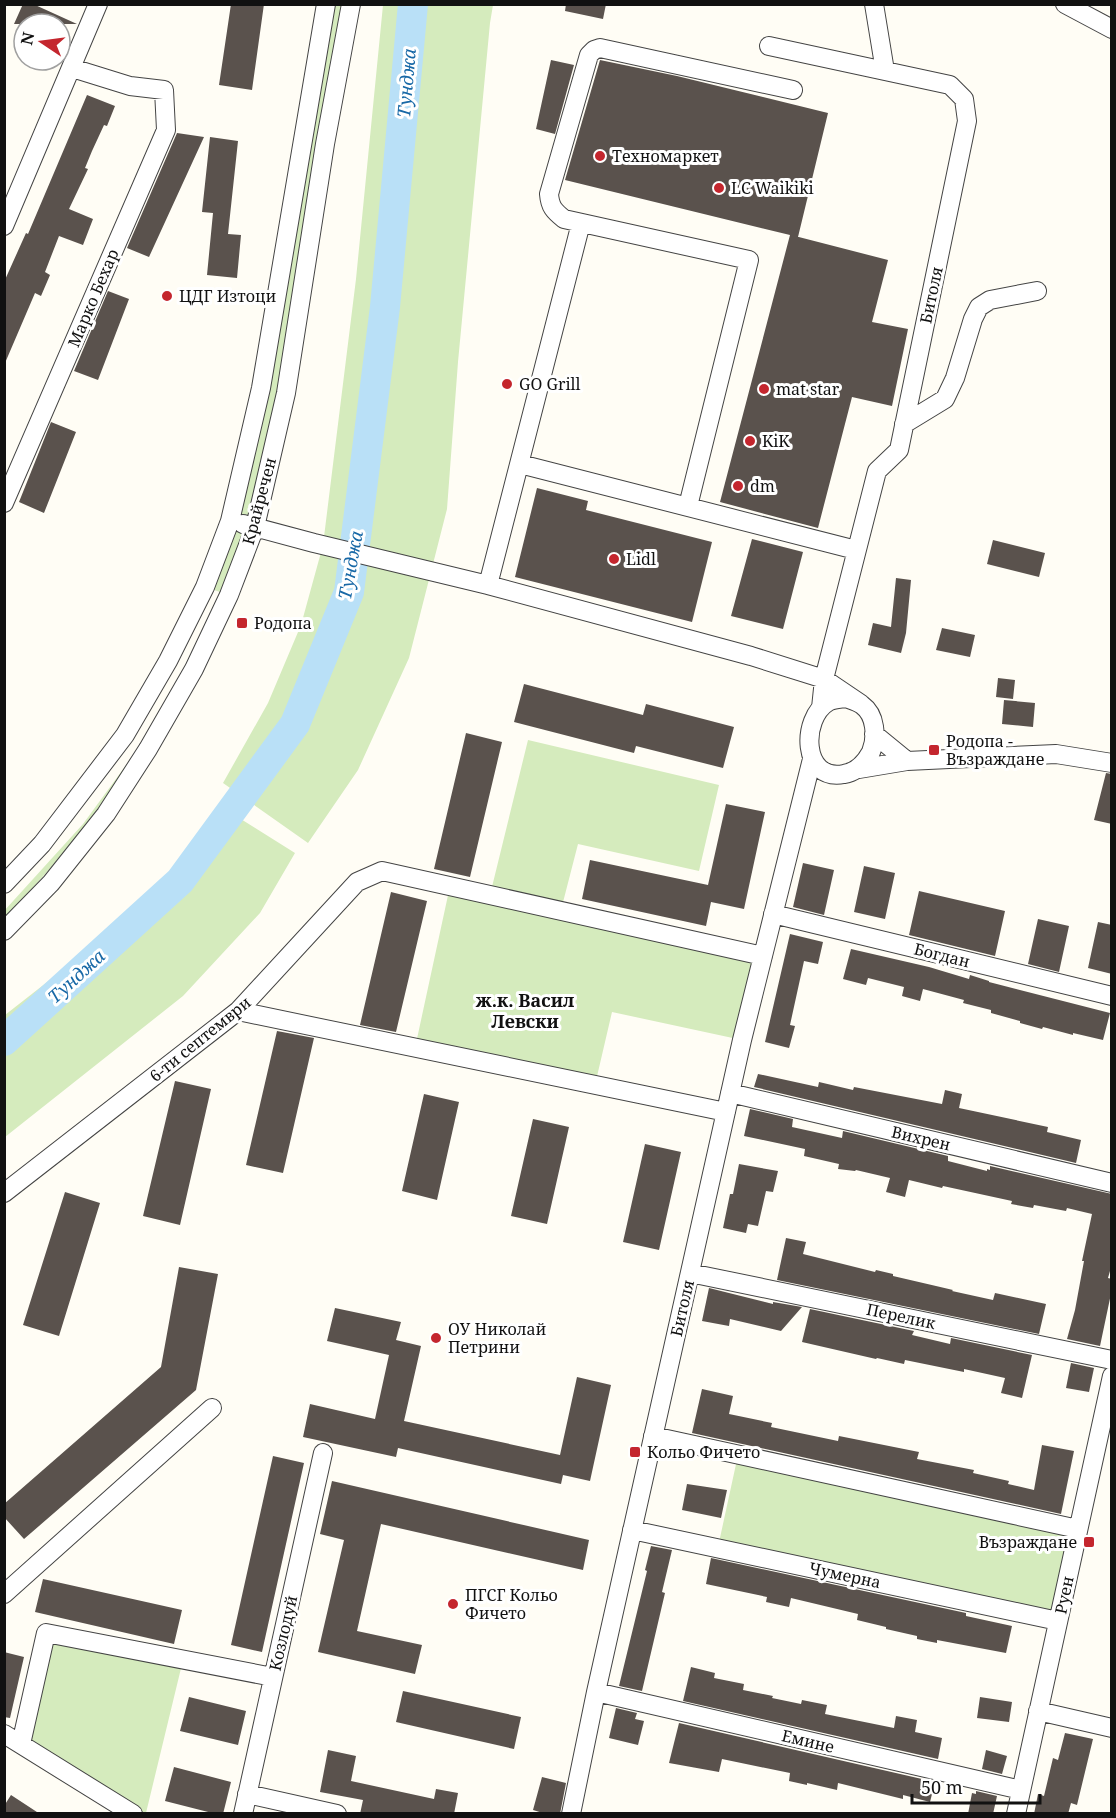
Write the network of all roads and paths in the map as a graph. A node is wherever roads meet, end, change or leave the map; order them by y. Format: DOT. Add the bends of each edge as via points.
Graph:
graph roads {
  1 [pos="98,4"];
  2 [pos="326,4"];
  3 [pos="351,4"];
  4 [pos="874,4"];
  5 [pos="1065,4"];
  6 [pos="1112,29"];
  7 [pos="770,46"];
  8 [pos="72,68"];
  9 [pos="885,71"];
  10 [pos="70,72"];
  11 [pos="793,90"];
  12 [pos="581,223"];
  13 [pos="4,226"];
  14 [pos="1037,291"];
  15 [pos="904,424"];
  16 [pos="520,464"];
  17 [pos="4,503"];
  18 [pos="688,506"];
  19 [pos="230,521"];
  20 [pos="255,527"];
  21 [pos="856,550"];
  22 [pos="488,585"];
  23 [pos="824,679"];
  24 [pos="861,704"];
  25 [pos="821,708"];
  26 [pos="874,734"];
  27 [pos="812,759"];
  28 [pos="907,761"];
  29 [pos="1112,763"];
  30 [pos="859,769"];
  31 [pos="835,775"];
  32 [pos="801,805"];
  33 [pos="4,884"];
  34 [pos="773,914"];
  35 [pos="4,931"];
  36 [pos="763,956"];
  37 [pos="1112,996"];
  38 [pos="238,1011"];
  39 [pos="730,1093"];
  40 [pos="726,1112"];
  41 [pos="1112,1183"];
  42 [pos="4,1193"];
  43 [pos="690,1273"];
  44 [pos="1112,1360"];
  45 [pos="1112,1376"];
  46 [pos="212,1408"];
  47 [pos="653,1436"];
  48 [pos="1104,1442"];
  49 [pos="323,1453"];
  50 [pos="1078,1529"];
  51 [pos="632,1530"];
  52 [pos="4,1594"];
  53 [pos="1058,1621"];
  54 [pos="273,1677"];
  55 [pos="596,1692"];
  56 [pos="1038,1711"];
  57 [pos="1112,1728"];
  58 [pos="4,1734"];
  59 [pos="21,1744"];
  60 [pos="1021,1790"];
  61 [pos="247,1794"];
  62 [pos="133,1814"];
  63 [pos="243,1814"];
  64 [pos="337,1814"];
  65 [pos="571,1814"];
  66 [pos="1016,1814"];
  1 -- 8 [label="street"];
  2 -- 19 [label="street, Крайречен" via="261,388"];
  3 -- 20 [label="street, Крайречен" via="286,393"];
  4 -- 9 [label="street"];
  5 -- 6 [label="street"];
  7 -- 9 [label="street, Битоля"];
  8 -- 17 [label="street, Марко Бехар" via="130,86 164,90 166,130"];
  9 -- 15 [label="street, Битоля" via="950,85 964,99 968,121"];
  10 -- 13 [label="street"];
  11 -- 12 [label="street" via="600,48 594,50 589,55 549,194 553,211 564,219"];
  12 -- 16 [label="street"];
  12 -- 18 [label="street" via="748,260"];
  14 -- 15 [label="street" via="990,300 979,307 956,378 945,399"];
  15 -- 21 [label="street, Битоля" via="899,450 877,471"];
  16 -- 18 [label="street"];
  16 -- 22 [label="street"];
  18 -- 21 [label="street"];
  19 -- 20 [label="street"];
  19 -- 33 [label="street, Крайречен" via="205,587 125,735 42,843"];
  20 -- 22 [label="street"];
  20 -- 35 [label="street, Крайречен" via="199,659 148,749 106,814 51,883"];
  21 -- 23 [label="street, Битоля"];
  22 -- 23 [label="street"];
  23 -- 24 [label="street"];
  23 -- 25 [label="street, Битоля"];
  24 -- 25 [label="street" via="846,698 835,699"];
  24 -- 26 [label="street" via="871,715"];
  25 -- 27 [label="street" via="813,721 809,741"];
  26 -- 28 [label="street"];
  26 -- 30 [label="street" via="870,753"];
  27 -- 31 [label="street" via="817,767"];
  27 -- 32 [label="street, Битоля"];
  28 -- 29 [label="street" via="1056,754"];
  28 -- 30 [label="street"];
  30 -- 31 [label="street"];
  31 -- 32 [label="street"];
  32 -- 34 [label="street, Битоля"];
  34 -- 36 [label="street, Битоля"];
  34 -- 37 [label="street, Богдан"];
  36 -- 38 [label="street, 6-ти септември" via="381,871 357,882"];
  36 -- 39 [label="street, Битоля"];
  38 -- 40 [label="street"];
  38 -- 42 [label="street, 6-ти септември"];
  39 -- 40 [label="street, Битоля"];
  39 -- 41 [label="street, Вихрен"];
  40 -- 43 [label="street, Битоля"];
  43 -- 44 [label="street, Перелик"];
  43 -- 47 [label="street, Битоля"];
  45 -- 48 [label="street, Руен"];
  46 -- 52 [label="street"];
  47 -- 50 [label="street"];
  47 -- 51 [label="street, Битоля"];
  48 -- 50 [label="street, Руен"];
  49 -- 54 [label="street, Козлодуй"];
  50 -- 53 [label="street, Руен"];
  51 -- 53 [label="street, Чумерна"];
  51 -- 55 [label="street, Битоля"];
  53 -- 56 [label="street, Руен"];
  54 -- 59 [label="street" via="46,1633"];
  54 -- 61 [label="street, Козлодуй"];
  55 -- 60 [label="street, Емине"];
  55 -- 65 [label="street, Битоля"];
  56 -- 57 [label="street"];
  56 -- 60 [label="street, Руен"];
  58 -- 59 [label="street"];
  59 -- 62 [label="street"];
  60 -- 66 [label="street, Руен"];
  61 -- 63 [label="street, Козлодуй"];
  61 -- 64 [label="street"];
}
